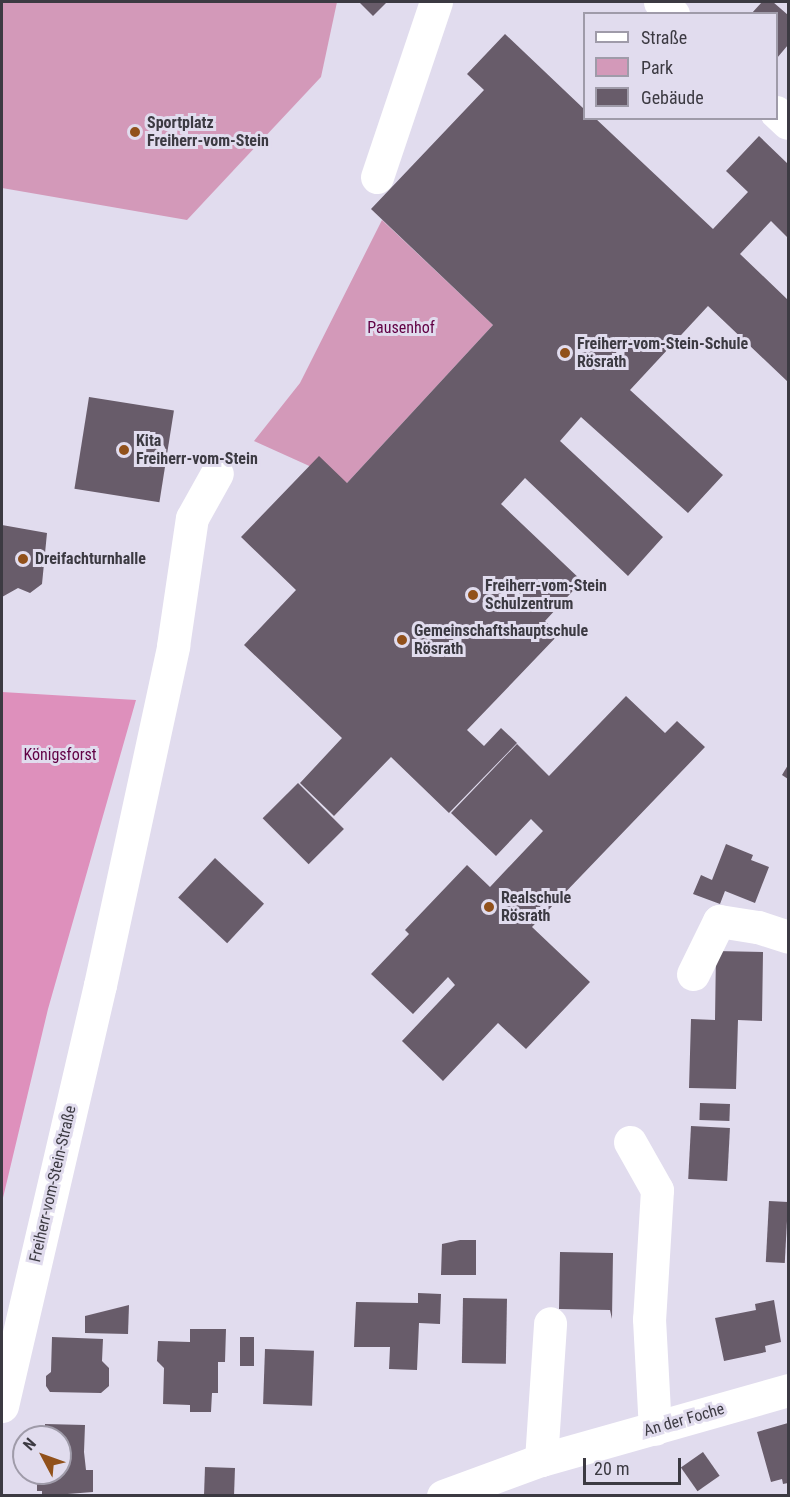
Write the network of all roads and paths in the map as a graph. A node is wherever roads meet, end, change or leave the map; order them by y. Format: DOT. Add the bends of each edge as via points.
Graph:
graph roads {
  1 [pos="436,2"];
  2 [pos="376,177"];
  3 [pos="217,473"];
  4 [pos="789,937"];
  5 [pos="693,974"];
  6 [pos="630,1142"];
  7 [pos="550,1323"];
  8 [pos="789,1390"];
  9 [pos="2,1406"];
  10 [pos="656,1429"];
  11 [pos="541,1460"];
  12 [pos="443,1496"];
  1 -- 2 [label="street"];
  3 -- 9 [label="street, Freiherr-vom-Stein-Straße" via="192,518 173,646"];
  4 -- 5 [label="street" via="719,921"];
  6 -- 10 [label="street" via="657,1190 649,1319"];
  7 -- 11 [label="street"];
  8 -- 10 [label="street, An der Foche"];
  10 -- 11 [label="street, An der Foche"];
  11 -- 12 [label="street, An der Foche"];
}
